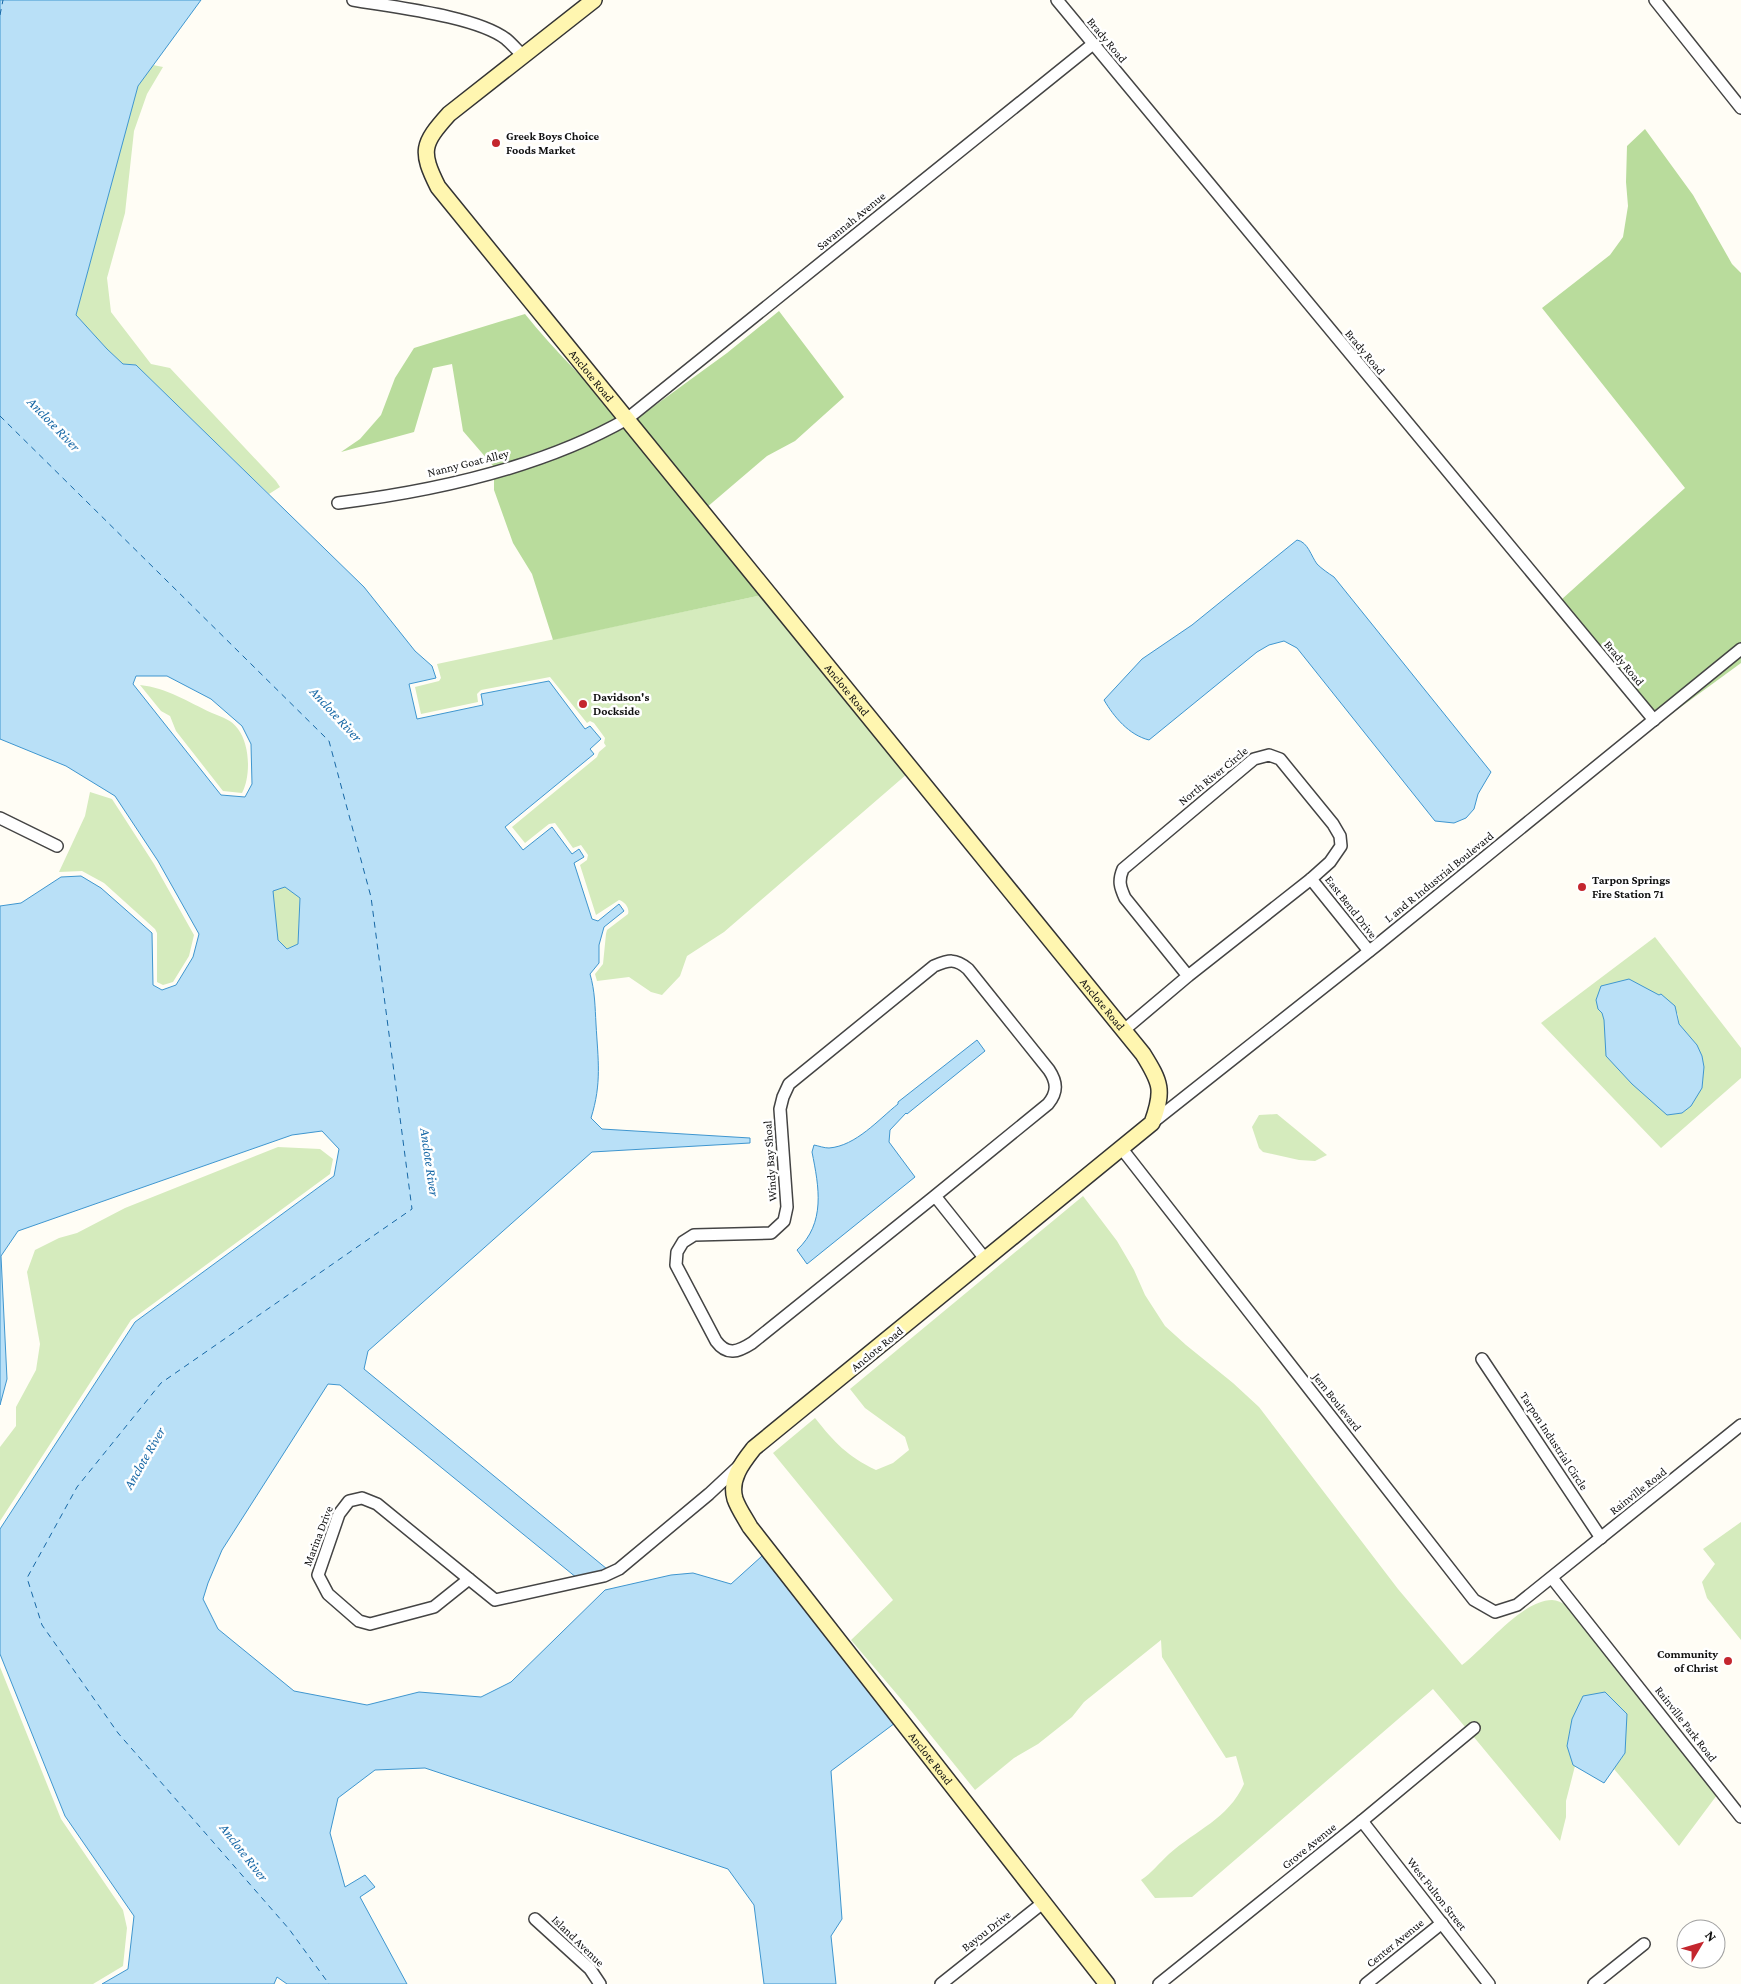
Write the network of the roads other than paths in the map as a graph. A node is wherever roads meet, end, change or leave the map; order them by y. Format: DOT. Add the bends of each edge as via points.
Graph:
graph roads {
  1 [pos="353,0"];
  2 [pos="594,0"];
  3 [pos="1057,0"];
  4 [pos="1655,0"];
  5 [pos="1093,44"];
  6 [pos="522,55"];
  7 [pos="1741,108"];
  8 [pos="627,419"];
  9 [pos="338,503"];
  10 [pos="1741,649"];
  11 [pos="1654,720"];
  12 [pos="0,818"];
  13 [pos="57,846"];
  14 [pos="1311,879"];
  15 [pos="1368,951"];
  16 [pos="1188,976"];
  17 [pos="1124,1030"];
  18 [pos="1152,1123"];
  19 [pos="1122,1149"];
  20 [pos="934,1196"];
  21 [pos="986,1260"];
  22 [pos="1482,1359"];
  23 [pos="1741,1425"];
  24 [pos="740,1464"];
  25 [pos="1601,1538"];
  26 [pos="1552,1578"];
  27 [pos="469,1579"];
  28 [pos="1474,1728"];
  29 [pos="1741,1817"];
  30 [pos="1362,1821"];
  31 [pos="1044,1902"];
  32 [pos="535,1919"];
  33 [pos="1442,1923"];
  34 [pos="1644,1944"];
  35 [pos="944,1983"];
  36 [pos="600,1984"];
  37 [pos="1107,1984"];
  38 [pos="1159,1984"];
  39 [pos="1366,1984"];
  40 [pos="1489,1984"];
  41 [pos="1594,1984"];
  1 -- 6 [label="street" via="484,27 505,39"];
  2 -- 6 [label="street, Anclote Road"];
  3 -- 5 [label="street, Brady Road"];
  4 -- 7 [label="street"];
  5 -- 8 [label="street, Savannah Avenue"];
  5 -- 11 [label="street, Brady Road"];
  6 -- 8 [label="street, Anclote Road" via="444,119 425,147 426,164 438,187"];
  8 -- 9 [label="street, Nanny Goat Alley" via="597,436 498,473"];
  8 -- 17 [label="street, Anclote Road"];
  10 -- 11 [label="street, L and R Industrial Boulevard"];
  11 -- 15 [label="street, L and R Industrial Boulevard"];
  12 -- 13 [label="street"];
  14 -- 15 [label="street, East Bend Drive"];
  14 -- 16 [label="street, North River Circle"];
  14 -- 16 [label="street, North River Circle" via="1338,853 1340,836 1280,759 1269,755 1254,758 1131,861 1119,879 1125,898"];
  15 -- 18 [label="street, L and R Industrial Boulevard"];
  16 -- 17 [label="street, North River Circle"];
  17 -- 18 [label="street, Anclote Road" via="1157,1076 1160,1092"];
  18 -- 19 [label="street, Anclote Road"];
  19 -- 21 [label="street, Anclote Road"];
  19 -- 26 [label="street, Jern Boulevard" via="1474,1600 1495,1612 1503,1610 1518,1605"];
  20 -- 20 [label="street, Windy Bay Shoal" via="1048,1104 1056,1085 1049,1070 959,961 934,966 789,1084 780,1109 787,1207 784,1221 771,1233 694,1235 683,1242 677,1252 676,1265 716,1341 722,1348 736,1351 752,1344"];
  20 -- 21 [label="street"];
  21 -- 24 [label="street, Anclote Road" via="754,1448"];
  22 -- 25 [label="street, Tarpon Industrial Circle"];
  23 -- 25 [label="street, Rainville Road"];
  24 -- 27 [label="street, Marina Drive" via="619,1569 604,1576 495,1600"];
  24 -- 31 [label="street, Anclote Road" via="734,1482 734,1498 750,1527"];
  25 -- 26 [label="street, Rainville Road"];
  26 -- 29 [label="street, Rainville Park Road"];
  27 -- 27 [label="street, Marina Drive" via="377,1504 362,1498 349,1501 339,1514 318,1575 328,1594 359,1622 370,1624 434,1607"];
  28 -- 30 [label="street, Grove Avenue"];
  30 -- 33 [label="street, West Fulton Street"];
  30 -- 38 [label="street, Grove Avenue"];
  31 -- 35 [label="street, Bayou Drive"];
  31 -- 37 [label="street, Anclote Road"];
  32 -- 36 [label="street, Island Avenue" via="590,1969"];
  33 -- 39 [label="street, Center Avenue"];
  33 -- 40 [label="street, West Fulton Street"];
  34 -- 41 [label="street"];
}
